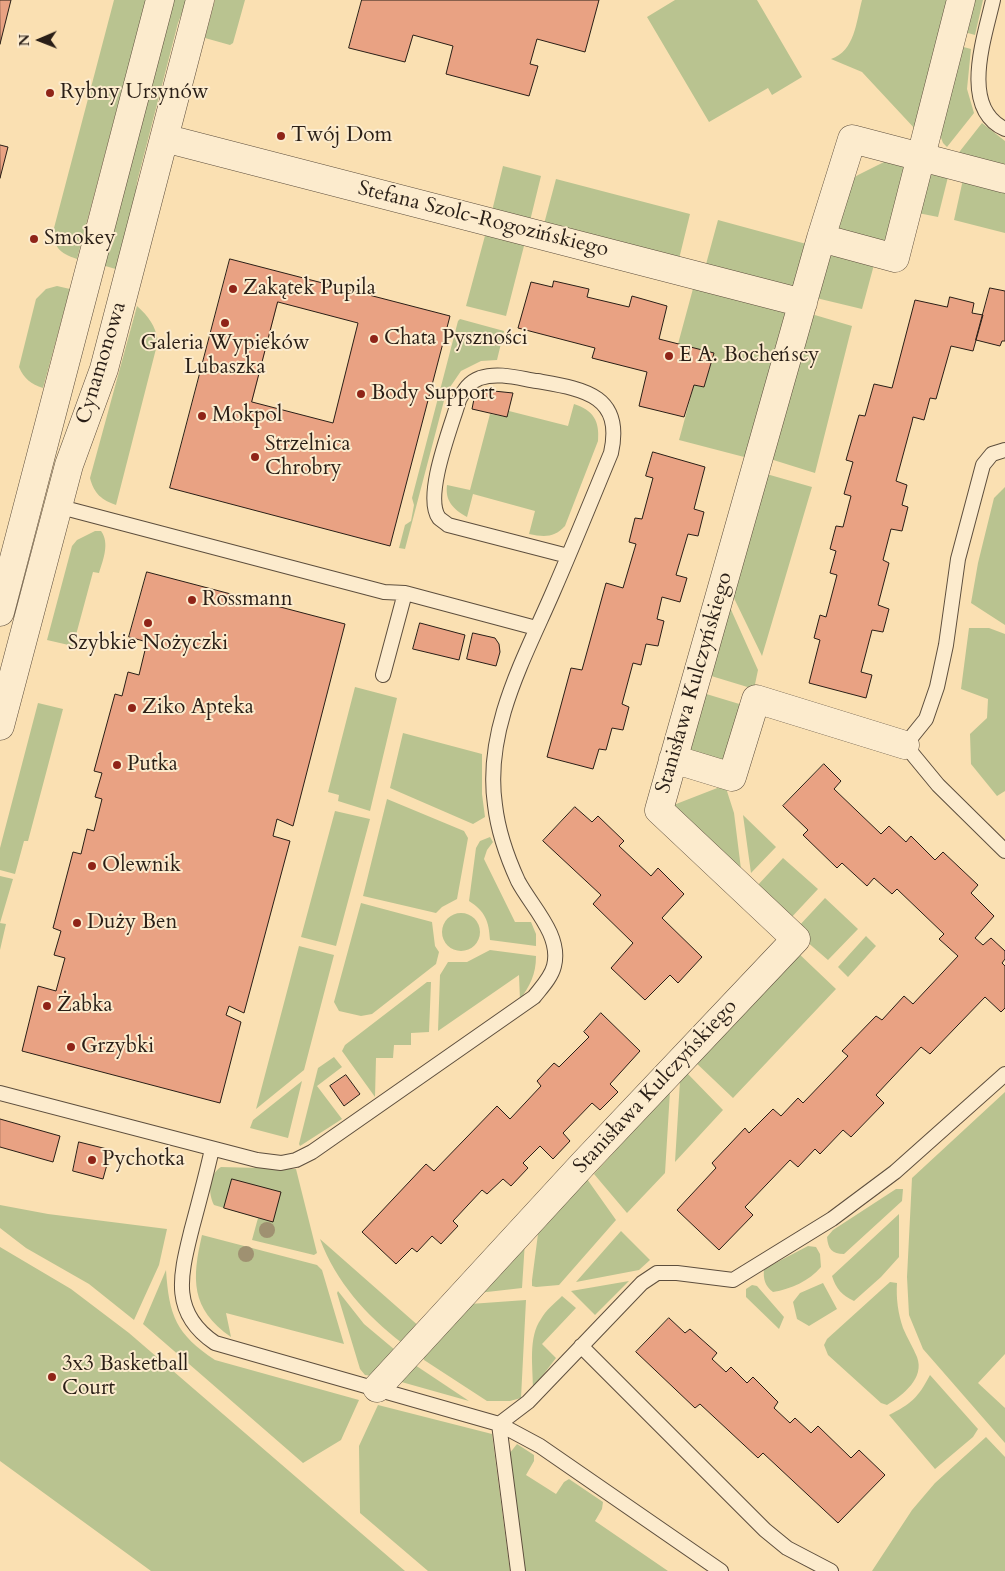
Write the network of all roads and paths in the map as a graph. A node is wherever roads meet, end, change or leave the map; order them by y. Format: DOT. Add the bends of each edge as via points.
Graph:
graph roads {
  1 [pos="160,0"];
  2 [pos="200,0"];
  3 [pos="961,0"];
  4 [pos="993,0"];
  5 [pos="1005,129"];
  6 [pos="164,138"];
  7 [pos="922,157"];
  8 [pos="1005,179"];
  9 [pos="821,238"];
  10 [pos="803,302"];
  11 [pos="1005,450"];
  12 [pos="30,500"];
  13 [pos="58,507"];
  14 [pos="568,556"];
  15 [pos="405,593"];
  16 [pos="0,612"];
  17 [pos="28,619"];
  18 [pos="536,628"];
  19 [pos="383,675"];
  20 [pos="0,726"];
  21 [pos="905,745"];
  22 [pos="673,759"];
  23 [pos="1005,851"];
  24 [pos="1005,1074"];
  25 [pos="0,1093"];
  26 [pos="212,1149"];
  27 [pos="581,1346"];
  28 [pos="377,1388"];
  29 [pos="499,1424"];
  30 [pos="518,1571"];
  31 [pos="721,1571"];
  32 [pos="831,1571"];
  1 -- 12 [label="street, Cynamonowa"];
  2 -- 6 [label="street, Cynamonowa"];
  3 -- 7 [label="street"];
  4 -- 5 [label="lane" via="982,45 978,80 984,111"];
  6 -- 10 [label="street, Stefana Szolc-Rogozińskiego"];
  6 -- 13 [label="street, Cynamonowa" via="104,369 69,465"];
  7 -- 8 [label="street, Stanisława Kulczyńskiego"];
  7 -- 9 [label="street, Stanisława Kulczyńskiego" via="852,139"];
  7 -- 9 [label="street" via="895,258"];
  9 -- 10 [label="street, Stanisława Kulczyńskiego"];
  10 -- 22 [label="street, Stanisława Kulczyńskiego"];
  11 -- 21 [label="lane" via="992,454 983,465 958,560 937,687 926,719"];
  12 -- 13 [label="lane"];
  12 -- 16 [label="street, Cynamonowa"];
  13 -- 15 [label="lane" via="384,592"];
  13 -- 17 [label="street, Cynamonowa"];
  14 -- 14 [label="lane" via="611,453 615,436 610,414 595,396 581,389 498,375 472,382 459,400 435,484 434,504 439,517 448,525"];
  14 -- 18 [label="lane"];
  15 -- 18 [label="lane"];
  15 -- 19 [label="lane"];
  16 -- 17 [label="street"];
  17 -- 20 [label="street, Cynamonowa"];
  18 -- 26 [label="lane" via="510,690 494,752 493,781 495,806 508,856 554,943 554,966 548,978 534,998 312,1152 281,1163"];
  21 -- 22 [label="street" via="756,699 732,777"];
  21 -- 23 [label="lane" via="938,785"];
  22 -- 28 [label="street, Stanisława Kulczyńskiego" via="659,810 796,939"];
  24 -- 27 [label="lane" via="895,1172 832,1219 733,1280 658,1273 642,1283"];
  25 -- 26 [label="lane"];
  26 -- 28 [label="lane" via="183,1258 181,1286 193,1322 215,1343"];
  27 -- 29 [label="lane" via="528,1402"];
  27 -- 32 [label="lane" via="765,1530 787,1548"];
  28 -- 29 [label="lane"];
  29 -- 30 [label="lane"];
  29 -- 31 [label="lane" via="540,1446"];
}
